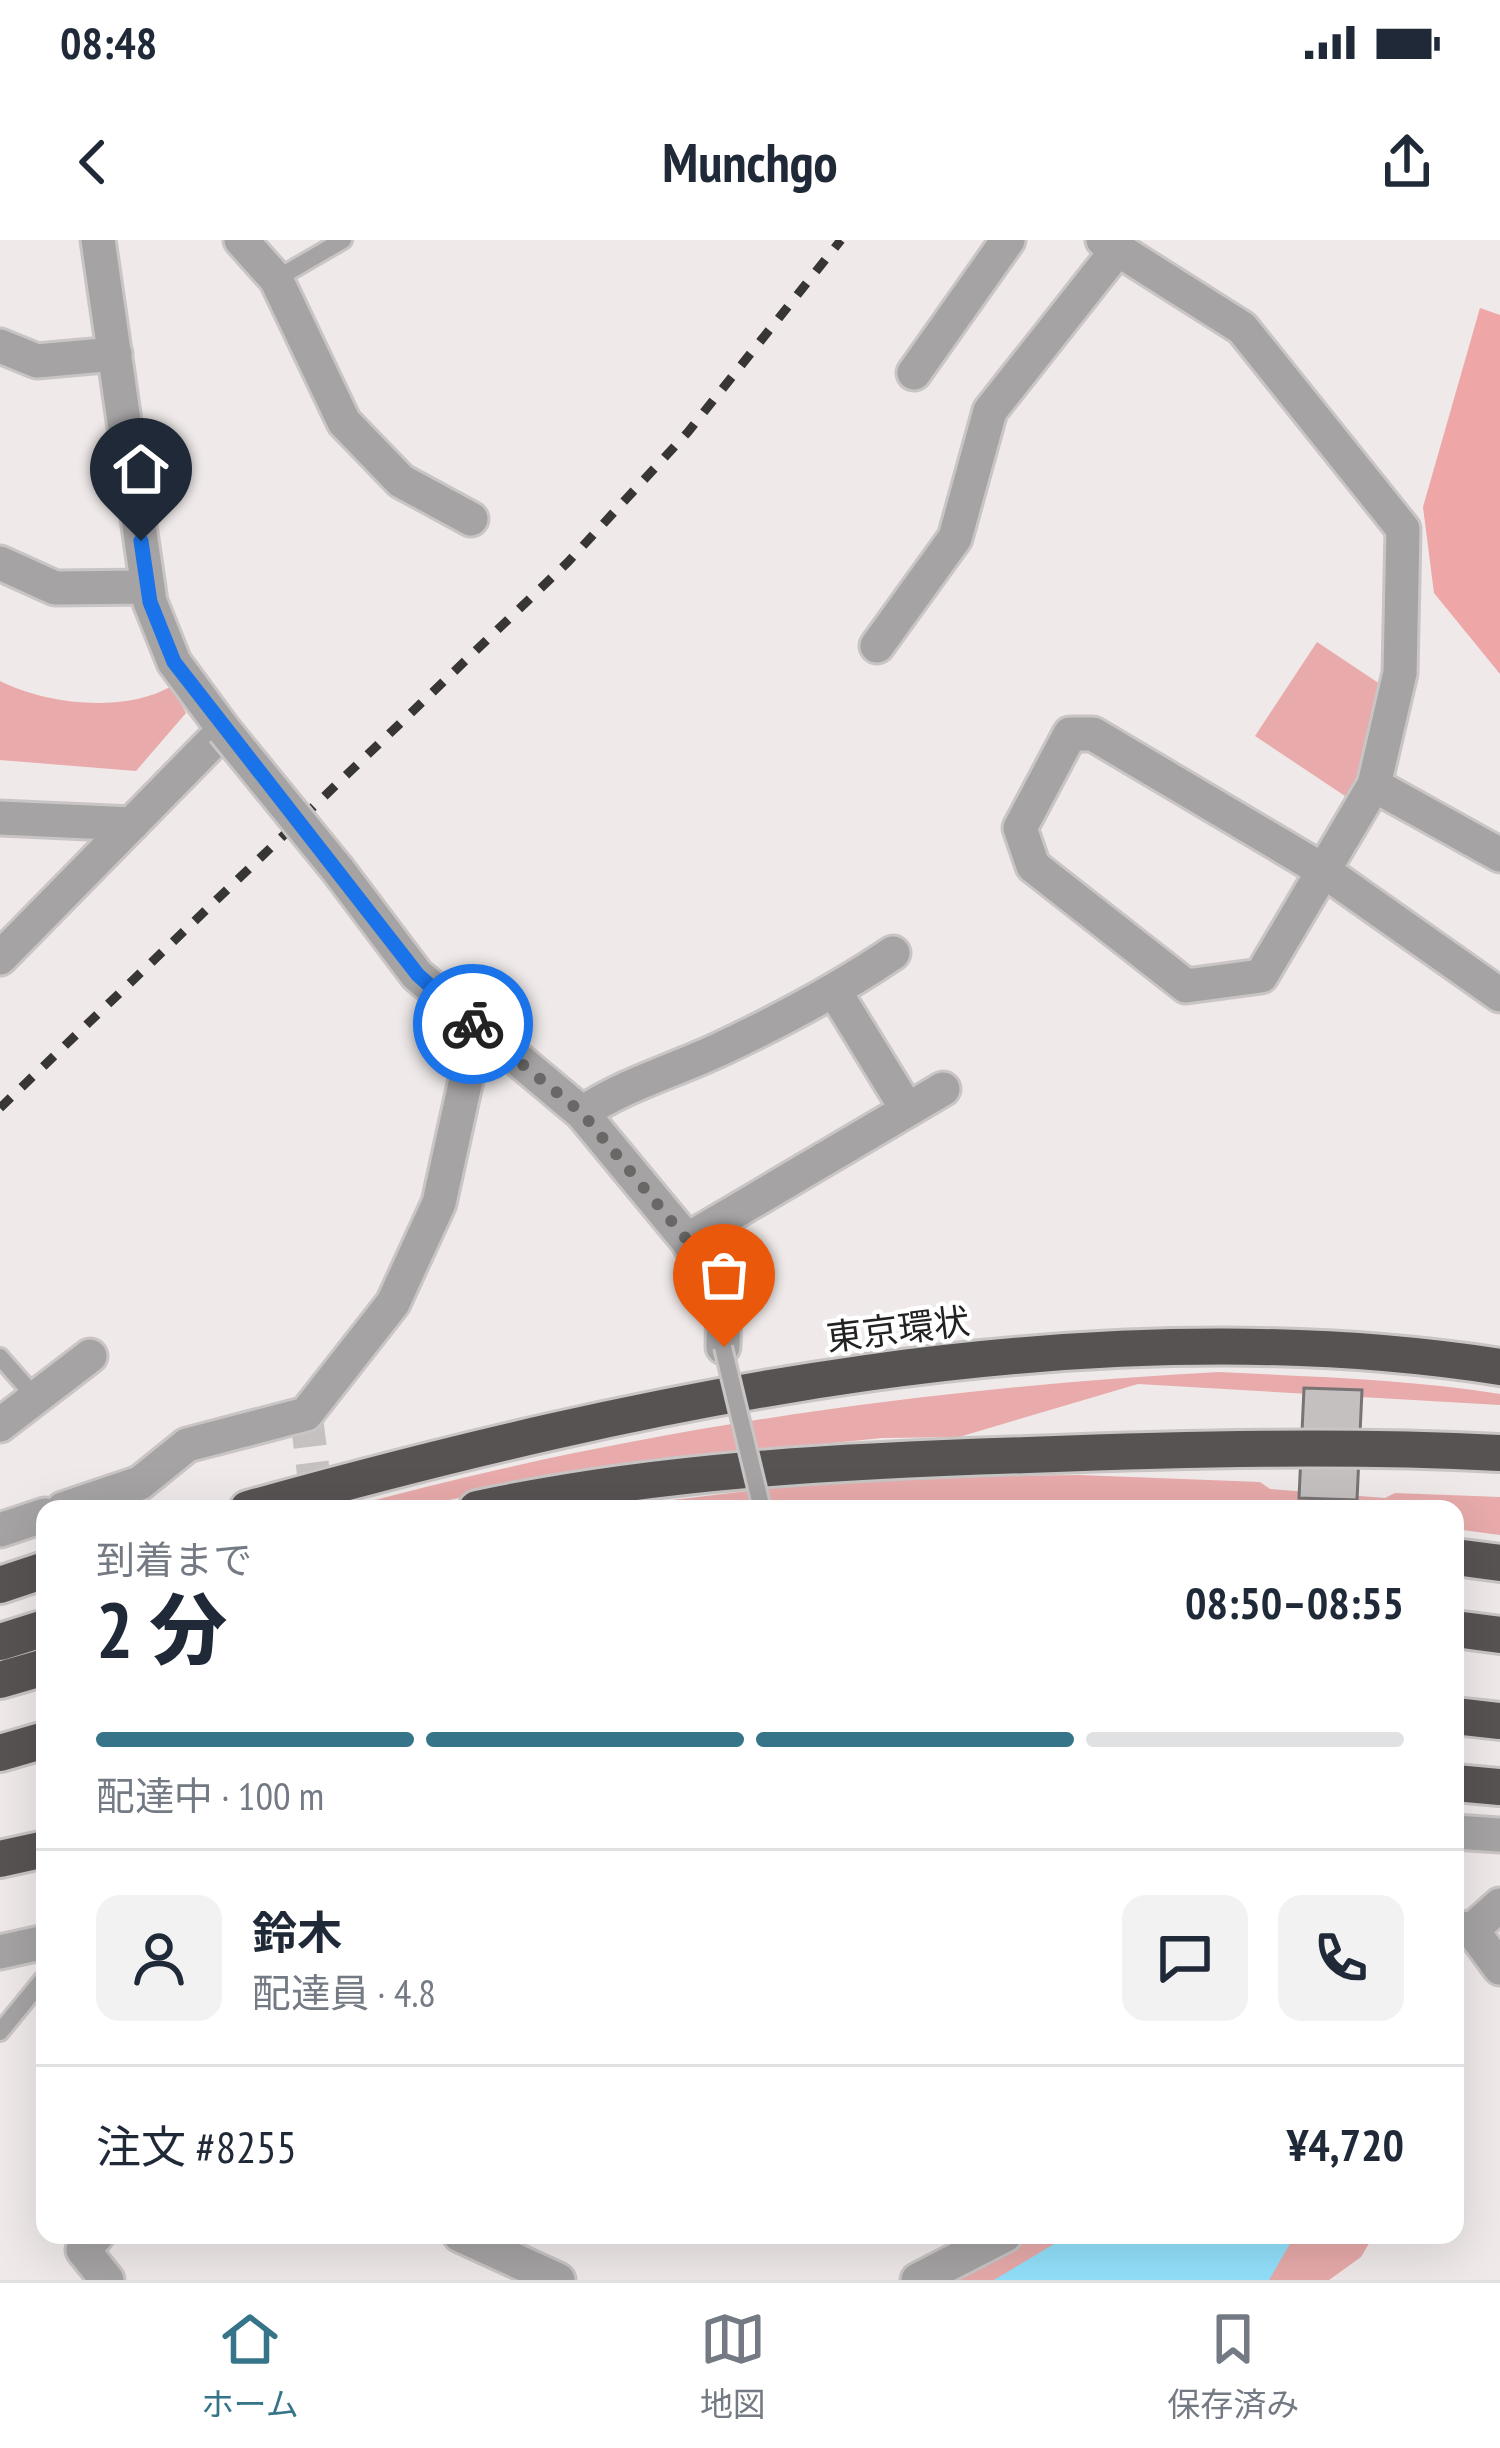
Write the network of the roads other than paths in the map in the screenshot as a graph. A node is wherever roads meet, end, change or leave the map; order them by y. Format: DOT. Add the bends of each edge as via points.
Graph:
graph roads {
  1 [pos="98,240"];
  2 [pos="241,240"];
  3 [pos="1008,240"];
  4 [pos="338,241"];
  5 [pos="1110,245"];
  6 [pos="276,278"];
  7 [pos="0,346"];
  8 [pos="115,354"];
  9 [pos="914,373"];
  10 [pos="471,519"];
  11 [pos="0,563"];
  12 [pos="148,587"];
  13 [pos="877,646"];
  14 [pos="224,730"];
  15 [pos="1374,785"];
  16 [pos="0,818"];
  17 [pos="132,824"];
  18 [pos="1500,855"];
  19 [pos="1324,871"];
  20 [pos="893,952"];
  21 [pos="0,958"];
  22 [pos="835,992"];
  23 [pos="1500,995"];
  24 [pos="477,1029"];
  25 [pos="943,1089"];
  26 [pos="905,1106"];
  27 [pos="582,1113"];
  28 [pos="687,1240"];
  29 [pos="724,1347"];
  30 [pos="90,1356"];
  31 [pos="0,1358"];
  32 [pos="1500,1367"];
  33 [pos="36,1398"];
  34 [pos="0,1425"];
  35 [pos="1500,1453"];
  36 [pos="91,1500"];
  37 [pos="282,1500"];
  38 [pos="526,1500"];
  39 [pos="760,1500"];
  40 [pos="36,1518"];
  41 [pos="0,1530"];
  42 [pos="1464,1558"];
  43 [pos="1500,1563"];
  44 [pos="36,1573"];
  45 [pos="0,1585"];
  46 [pos="1464,1630"];
  47 [pos="36,1631"];
  48 [pos="1500,1634"];
  49 [pos="0,1642"];
  50 [pos="36,1670"];
  51 [pos="0,1681"];
  52 [pos="1464,1717"];
  53 [pos="1500,1721"];
  54 [pos="36,1743"];
  55 [pos="0,1753"];
  56 [pos="1464,1784"];
  57 [pos="1500,1787"];
  58 [pos="1464,1833"];
  59 [pos="1500,1835"];
  60 [pos="36,1852"];
  61 [pos="0,1859"];
  62 [pos="1500,1905"];
  63 [pos="1464,1928"];
  64 [pos="1464,1930"];
  65 [pos="36,1944"];
  66 [pos="0,1952"];
  67 [pos="1500,1968"];
  68 [pos="36,1989"];
  69 [pos="0,2032"];
  70 [pos="89,2244"];
  71 [pos="479,2244"];
  72 [pos="988,2244"];
  73 [pos="553,2279"];
  74 [pos="107,2280"];
  75 [pos="918,2280"];
  1 -- 8 [label="street"];
  2 -- 6 [label="street"];
  3 -- 9 [label="street"];
  4 -- 6 [label="lane"];
  5 -- 13 [label="street" via="991,411 955,538"];
  5 -- 15 [label="street" via="1242,328 1403,529 1400,673"];
  6 -- 10 [label="street" via="344,422 400,481"];
  7 -- 8 [label="street" via="37,361"];
  8 -- 12 [label="street"];
  11 -- 12 [label="street" via="56,588"];
  12 -- 14 [label="street" via="174,662"];
  14 -- 17 [label="street"];
  14 -- 24 [label="street, bridge" via="418,975"];
  15 -- 18 [label="street"];
  15 -- 19 [label="street"];
  16 -- 17 [label="street"];
  17 -- 21 [label="street"];
  19 -- 19 [label="street" via="1094,734 1070,734 1020,828 1033,866 1186,986 1261,976"];
  19 -- 23 [label="street"];
  20 -- 22 [label="street"];
  22 -- 26 [label="street"];
  22 -- 27 [label="street" via="614,1091"];
  24 -- 27 [label="street"];
  24 -- 36 [label="street" via="439,1203 393,1304 306,1414 187,1445 140,1484"];
  25 -- 26 [label="street"];
  26 -- 28 [label="street"];
  27 -- 28 [label="street"];
  28 -- 29 [label="street" via="724,1300"];
  29 -- 39 [label="lane, bridge"];
  30 -- 33 [label="street"];
  31 -- 33 [label="lane"];
  32 -- 37 [label="highway, 東京環状" via="1336,1352 1145,1351 859,1374 548,1430"];
  33 -- 34 [label="street"];
  35 -- 38 [label="highway" via="1330,1444 802,1462"];
  40 -- 41 [label="street"];
  42 -- 43 [label="highway"];
  44 -- 45 [label="highway"];
  46 -- 48 [label="highway"];
  47 -- 49 [label="highway"];
  50 -- 51 [label="highway"];
  52 -- 53 [label="highway"];
  54 -- 55 [label="highway"];
  56 -- 57 [label="highway"];
  58 -- 59 [label="street"];
  60 -- 61 [label="highway"];
  62 -- 63 [label="street"];
  64 -- 67 [label="street"];
  65 -- 66 [label="street"];
  68 -- 69 [label="lane"];
  70 -- 74 [label="street" via="83,2250"];
  71 -- 73 [label="street"];
  72 -- 75 [label="street"];
}
